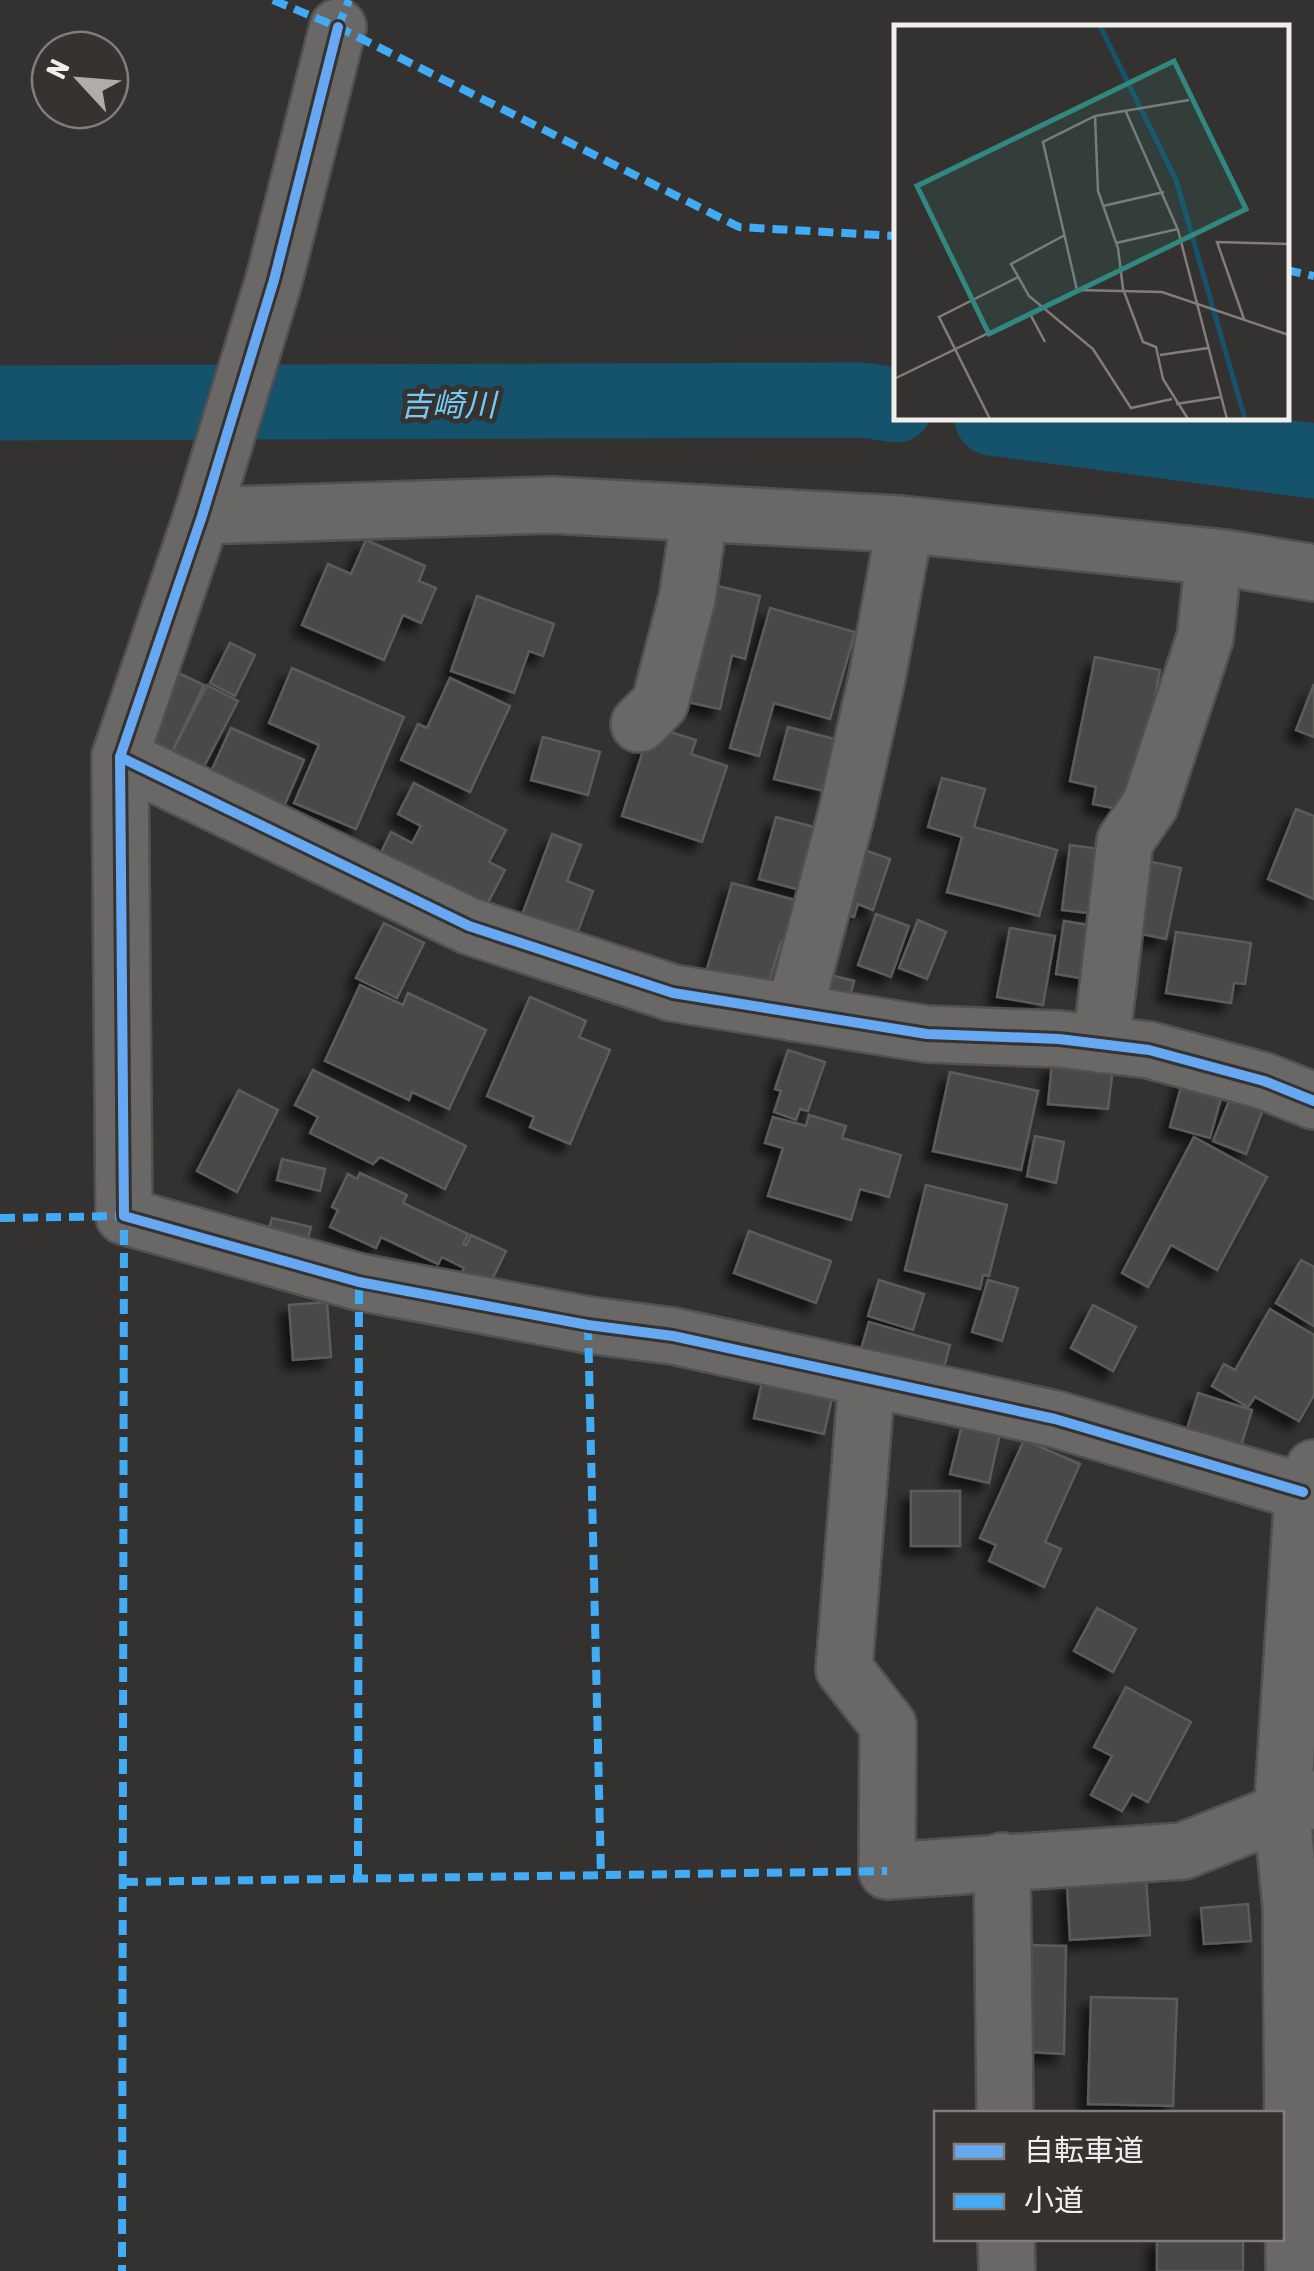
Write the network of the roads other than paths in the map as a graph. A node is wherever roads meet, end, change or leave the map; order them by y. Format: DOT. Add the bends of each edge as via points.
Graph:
graph roads {
  1 [pos="338,27"];
  2 [pos="206,498"];
  3 [pos="700,513"];
  4 [pos="904,526"];
  5 [pos="1214,557"];
  6 [pos="1314,573"];
  7 [pos="639,724"];
  8 [pos="120,757"];
  9 [pos="794,1012"];
  10 [pos="1101,1044"];
  11 [pos="1314,1101"];
  12 [pos="866,1379"];
  13 [pos="1309,1480"];
  14 [pos="1298,1807"];
  15 [pos="1002,1861"];
  16 [pos="1302,1907"];
  17 [pos="1005,2111"];
  18 [pos="1006,2241"];
  19 [pos="1007,2271"];
  20 [pos="1294,2271"];
  1 -- 2 [label="street" via="274,280"];
  2 -- 3 [label="street"];
  2 -- 8 [label="street"];
  3 -- 4 [label="street"];
  3 -- 7 [label="street" via="660,703"];
  4 -- 5 [label="street"];
  4 -- 9 [label="street" via="847,812"];
  5 -- 6 [label="street"];
  5 -- 10 [label="street" via="1205,638 1150,805 1125,841"];
  8 -- 9 [label="street" via="469,926 673,994"];
  8 -- 12 [label="street" via="124,1216 359,1282 673,1336"];
  9 -- 10 [label="street" via="927,1034"];
  10 -- 11 [label="street" via="1264,1080"];
  12 -- 13 [label="street"];
  12 -- 15 [label="street" via="844,1669 888,1725 887,1872"];
  13 -- 14 [label="street"];
  14 -- 15 [label="street" via="1183,1851"];
  14 -- 16 [label="street"];
  15 -- 17 [label="street"];
  16 -- 20 [label="street"];
  18 -- 19 [label="street"];
}
